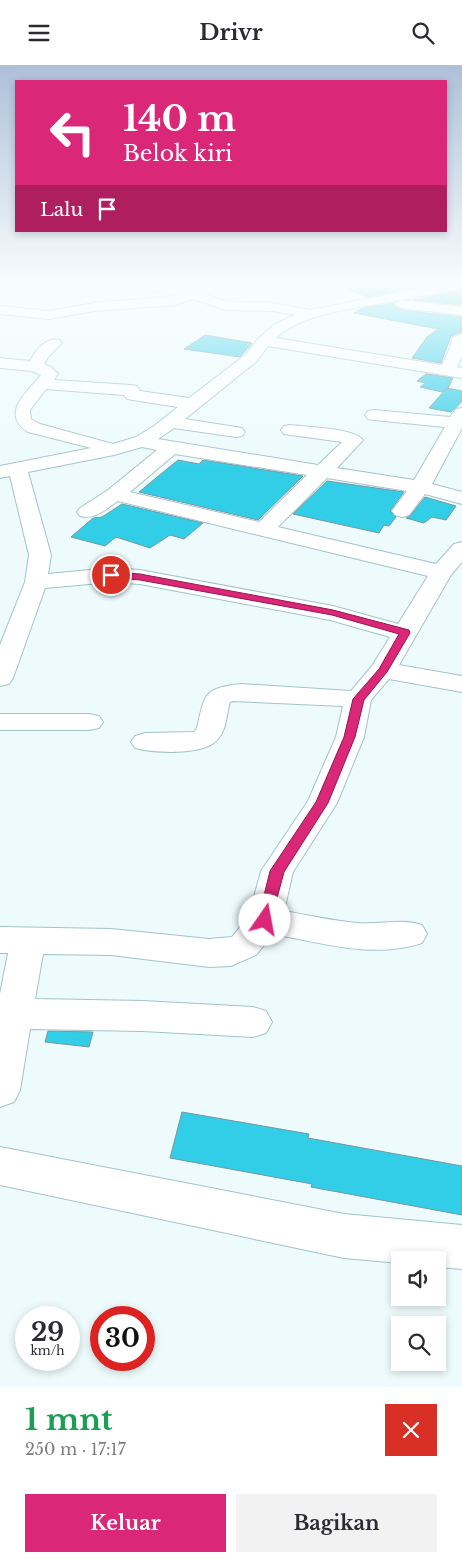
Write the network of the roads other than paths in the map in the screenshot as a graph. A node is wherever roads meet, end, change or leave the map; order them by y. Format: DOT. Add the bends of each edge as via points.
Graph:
graph roads {
  1 [pos="52,345"];
  2 [pos="261,345"];
  3 [pos="287,345"];
  4 [pos="458,345"];
  5 [pos="0,363"];
  6 [pos="35,366"];
  7 [pos="454,372"];
  8 [pos="44,384"];
  9 [pos="192,404"];
  10 [pos="374,415"];
  11 [pos="458,418"];
  12 [pos="171,422"];
  13 [pos="290,430"];
  14 [pos="236,432"];
  15 [pos="142,441"];
  16 [pos="171,448"];
  17 [pos="114,449"];
  18 [pos="9,470"];
  19 [pos="323,472"];
  20 [pos="421,487"];
  21 [pos="115,494"];
  22 [pos="462,499"];
  23 [pos="402,511"];
  24 [pos="87,512"];
  25 [pos="265,528"];
  26 [pos="462,549"];
  27 [pos="441,572"];
  28 [pos="36,582"];
  29 [pos="405,633"];
  30 [pos="383,670"];
  31 [pos="0,678"];
  32 [pos="462,684"];
  33 [pos="358,699"];
  34 [pos="0,722"];
  35 [pos="89,722"];
  36 [pos="145,742"];
  37 [pos="265,920"];
  38 [pos="410,935"];
  39 [pos="14,940"];
  40 [pos="14,1014"];
  41 [pos="254,1022"];
  42 [pos="0,1090"];
  43 [pos="0,1166"];
  44 [pos="462,1247"];
  1 -- 6 [label="street"];
  2 -- 9 [label="street" via="251,358"];
  3 -- 7 [label="street"];
  4 -- 7 [label="street"];
  5 -- 6 [label="street"];
  6 -- 8 [label="street" via="50,374"];
  8 -- 9 [label="street" via="131,390 133,395"];
  8 -- 17 [label="street" via="21,407 20,416 24,423"];
  9 -- 12 [label="street"];
  10 -- 11 [label="street"];
  11 -- 20 [label="street"];
  12 -- 14 [label="street"];
  12 -- 15 [label="street"];
  13 -- 19 [label="street" via="352,438 354,441"];
  15 -- 16 [label="street"];
  15 -- 17 [label="street"];
  16 -- 19 [label="street"];
  16 -- 21 [label="street"];
  17 -- 18 [label="street"];
  18 -- 28 [label="street" via="40,555"];
  19 -- 20 [label="street"];
  19 -- 25 [label="street"];
  20 -- 22 [label="street"];
  20 -- 23 [label="street"];
  21 -- 24 [label="street"];
  21 -- 25 [label="street"];
  25 -- 27 [label="street"];
  26 -- 27 [label="street"];
  27 -- 29 [label="street"];
  28 -- 29 [label="street" via="111,575 140,577 333,613"];
  28 -- 31 [label="street"];
  29 -- 30 [label="street"];
  30 -- 32 [label="street"];
  30 -- 33 [label="street"];
  33 -- 36 [label="street" via="226,693 217,700 208,735 203,739"];
  33 -- 37 [label="street" via="350,737 322,803 277,871"];
  34 -- 35 [label="street"];
  37 -- 38 [label="street" via="356,936"];
  37 -- 39 [label="street" via="244,946 231,952"];
  39 -- 40 [label="street"];
  40 -- 41 [label="street"];
  40 -- 42 [label="street"];
  43 -- 44 [label="street" via="344,1237"];
}
